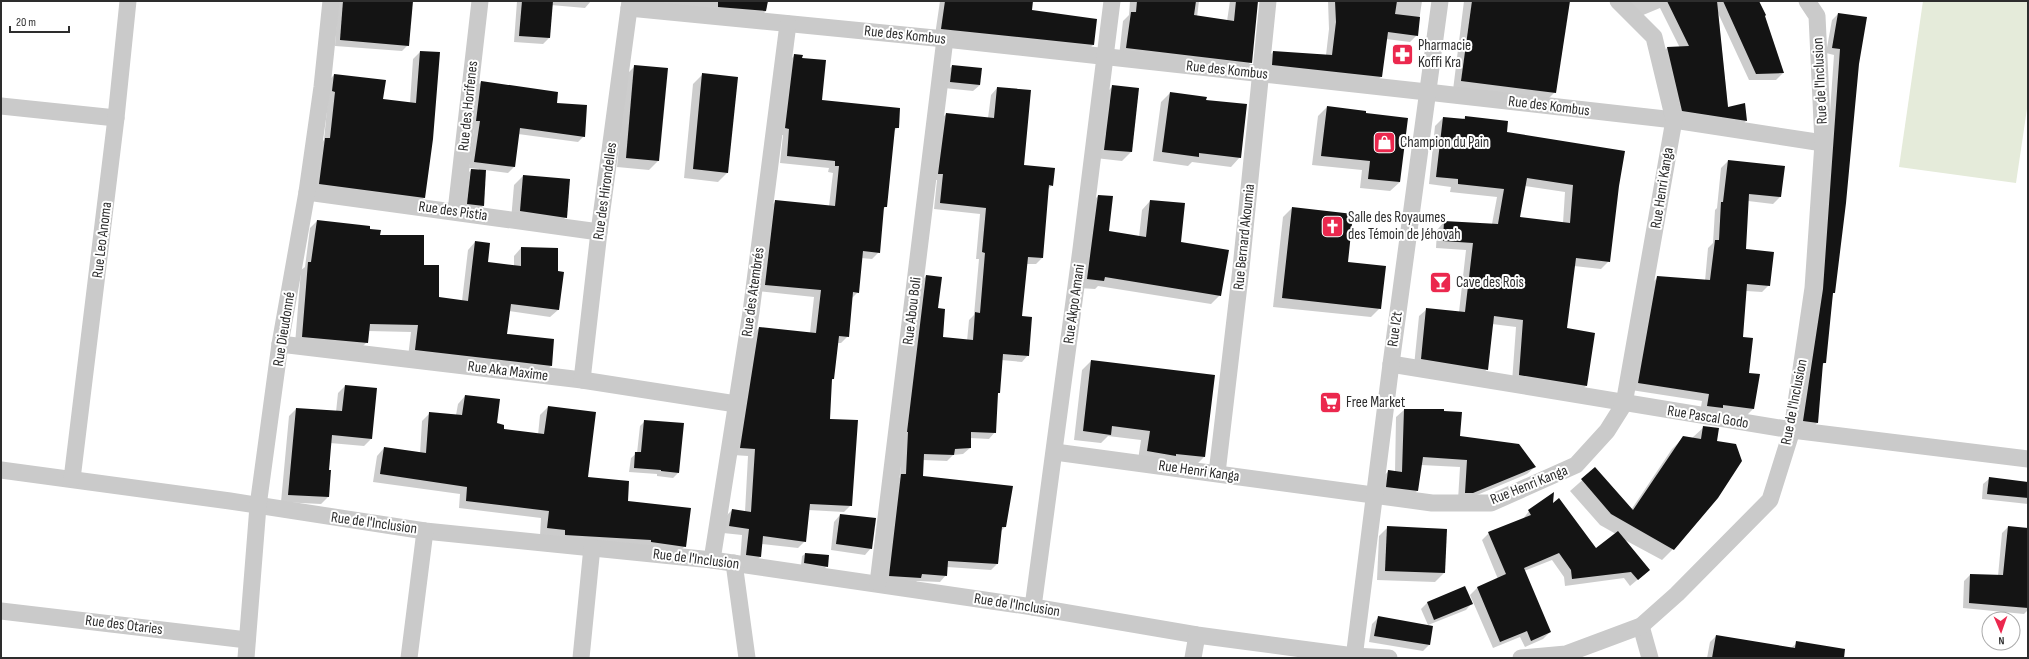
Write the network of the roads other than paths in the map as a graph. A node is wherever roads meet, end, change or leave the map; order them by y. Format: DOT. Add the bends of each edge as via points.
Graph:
graph roads {
  1 [pos="128,1"];
  2 [pos="331,1"];
  3 [pos="480,1"];
  4 [pos="1112,1"];
  5 [pos="1268,1"];
  6 [pos="1440,1"];
  7 [pos="1618,1"];
  8 [pos="1807,1"];
  9 [pos="630,4"];
  10 [pos="788,24"];
  11 [pos="945,39"];
  12 [pos="1106,56"];
  13 [pos="1261,74"];
  14 [pos="1427,92"];
  15 [pos="1,106"];
  16 [pos="116,118"];
  17 [pos="1674,120"];
  18 [pos="1823,143"];
  19 [pos="307,192"];
  20 [pos="456,211"];
  21 [pos="599,232"];
  22 [pos="280,344"];
  23 [pos="1390,364"];
  24 [pos="582,380"];
  25 [pos="736,404"];
  26 [pos="1624,404"];
  27 [pos="1792,430"];
  28 [pos="1054,452"];
  29 [pos="2028,458"];
  30 [pos="1,470"];
  31 [pos="1216,473"];
  32 [pos="72,479"];
  33 [pos="1374,494"];
  34 [pos="258,506"];
  35 [pos="425,531"];
  36 [pos="592,547"];
  37 [pos="712,560"];
  38 [pos="734,563"];
  39 [pos="878,584"];
  40 [pos="1033,607"];
  41 [pos="1,611"];
  42 [pos="1641,626"];
  43 [pos="1197,635"];
  44 [pos="247,640"];
  45 [pos="1354,657"];
  46 [pos="246,658"];
  47 [pos="409,658"];
  48 [pos="581,658"];
  49 [pos="747,658"];
  50 [pos="1193,658"];
  51 [pos="1389,658"];
  52 [pos="1521,658"];
  53 [pos="1650,658"];
  1 -- 16 [label="street, Rue Leo Anoma"];
  2 -- 19 [label="street, Rue Dieudonné"];
  3 -- 20 [label="street, Rue des Horifenes"];
  4 -- 12 [label="street, Rue Akpo Amani"];
  5 -- 13 [label="street, Rue Bernard Akoumia"];
  6 -- 14 [label="street, Rue I2t"];
  7 -- 17 [label="street, Rue Henri Kanga" via="1654,36"];
  8 -- 18 [label="street, Rue de l'Inclusion" via="1817,16"];
  9 -- 10 [label="street, Rue des Kombus"];
  9 -- 21 [label="street, Rue des Hirondelles"];
  10 -- 11 [label="street, Rue des Kombus"];
  10 -- 25 [label="street, Rue des Atembrés" via="752,304"];
  11 -- 12 [label="street, Rue des Kombus"];
  11 -- 39 [label="street, Rue Abou Boli"];
  12 -- 13 [label="street, Rue des Kombus"];
  12 -- 28 [label="street, Rue Akpo Amani"];
  13 -- 14 [label="street, Rue des Kombus"];
  13 -- 31 [label="street, Rue Bernard Akoumia"];
  14 -- 17 [label="street, Rue des Kombus"];
  14 -- 23 [label="street, Rue I2t"];
  15 -- 16 [label="street"];
  16 -- 32 [label="street, Rue Leo Anoma"];
  17 -- 18 [label="street, Rue des Kombus"];
  17 -- 26 [label="street, Rue Henri Kanga"];
  18 -- 27 [label="street, Rue de l'Inclusion" via="1813,288"];
  19 -- 20 [label="street, Rue des Pistia"];
  19 -- 22 [label="street, Rue Dieudonné"];
  20 -- 21 [label="street, Rue des Pistia"];
  21 -- 24 [label="street, Rue des Hirondelles"];
  22 -- 24 [label="street, Rue Aka Maxime"];
  22 -- 34 [label="street, Rue Dieudonné"];
  23 -- 26 [label="street, Rue Pascal Godo"];
  23 -- 33 [label="street, Rue I2t"];
  24 -- 25 [label="street, Rue Aka Maxime"];
  25 -- 37 [label="street, Rue des Atembrés"];
  26 -- 27 [label="street, Rue Pascal Godo"];
  26 -- 33 [label="street, Rue Henri Kanga" via="1607,431 1576,465 1491,503 1432,503"];
  27 -- 29 [label="street, Rue Pascal Godo"];
  27 -- 42 [label="street, Rue de l'Inclusion" via="1770,500 1677,594"];
  28 -- 31 [label="street, Rue Henri Kanga"];
  28 -- 40 [label="street, Rue Akpo Amani"];
  30 -- 32 [label="street, Rue de l'Inclusion"];
  31 -- 33 [label="street, Rue Henri Kanga"];
  32 -- 34 [label="street, Rue de l'Inclusion"];
  33 -- 45 [label="street, Rue I2t"];
  34 -- 35 [label="street, Rue de l'Inclusion"];
  34 -- 44 [label="street, Rue Dieudonné"];
  35 -- 36 [label="street, Rue de l'Inclusion"];
  35 -- 47 [label="street"];
  36 -- 37 [label="street, Rue de l'Inclusion"];
  36 -- 48 [label="street"];
  37 -- 38 [label="street, Rue de l'Inclusion"];
  38 -- 39 [label="street, Rue de l'Inclusion"];
  38 -- 49 [label="street"];
  39 -- 40 [label="street, Rue de l'Inclusion"];
  40 -- 43 [label="street, Rue de l'Inclusion"];
  41 -- 44 [label="street, Rue des Otaries"];
  42 -- 52 [label="street, Rue de l'Inclusion" via="1566,654"];
  42 -- 53 [label="street"];
  43 -- 45 [label="street, Rue de l'Inclusion"];
  43 -- 50 [label="street"];
  44 -- 46 [label="street, Rue Dieudonné"];
  45 -- 51 [label="street, Rue de l'Inclusion"];
}
